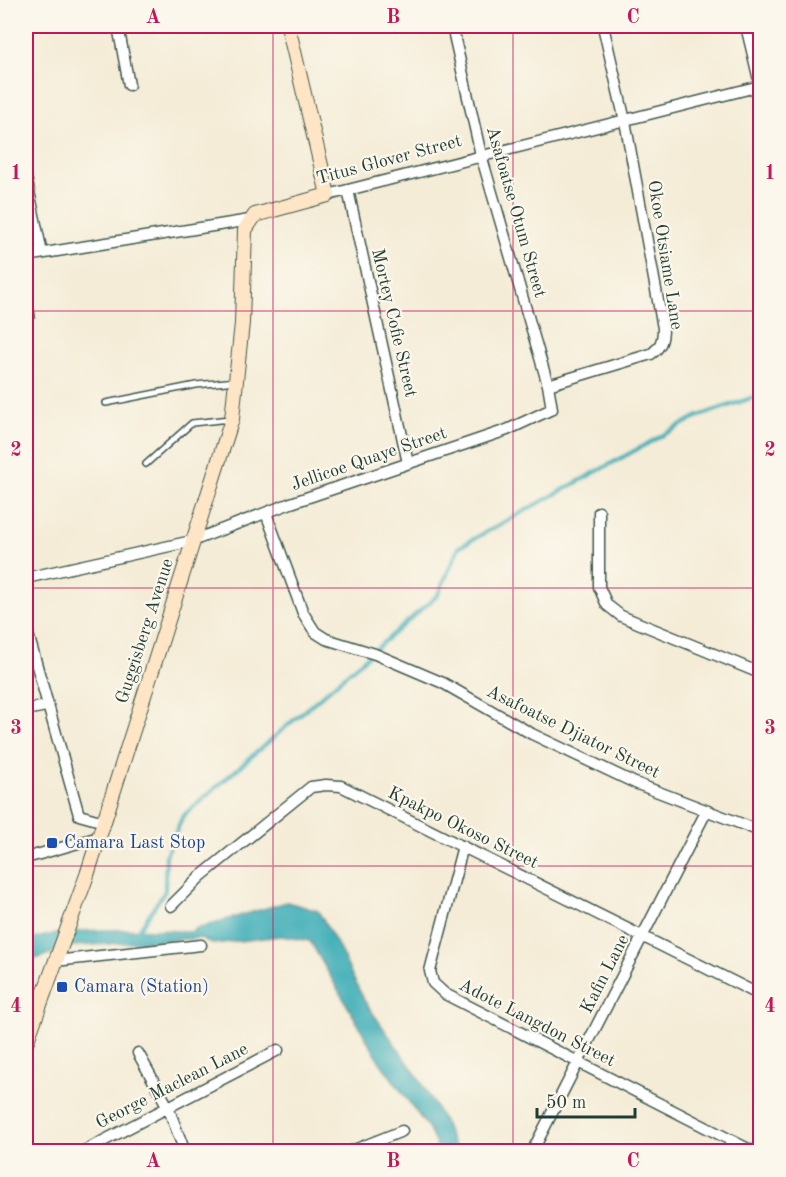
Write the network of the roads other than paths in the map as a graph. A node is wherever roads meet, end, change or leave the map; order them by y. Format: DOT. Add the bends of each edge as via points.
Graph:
graph roads {
  1 [pos="118,26"];
  2 [pos="288,26"];
  3 [pos="452,26"];
  4 [pos="603,26"];
  5 [pos="746,26"];
  6 [pos="129,85"];
  7 [pos="760,85"];
  8 [pos="625,122"];
  9 [pos="481,155"];
  10 [pos="26,177"];
  11 [pos="348,190"];
  12 [pos="328,195"];
  13 [pos="250,220"];
  14 [pos="42,252"];
  15 [pos="26,256"];
  16 [pos="26,287"];
  17 [pos="32,316"];
  18 [pos="238,381"];
  19 [pos="548,385"];
  20 [pos="106,404"];
  21 [pos="553,406"];
  22 [pos="232,419"];
  23 [pos="408,463"];
  24 [pos="146,464"];
  25 [pos="599,512"];
  26 [pos="266,513"];
  27 [pos="192,541"];
  28 [pos="26,578"];
  29 [pos="26,627"];
  30 [pos="760,673"];
  31 [pos="46,705"];
  32 [pos="26,710"];
  33 [pos="706,812"];
  34 [pos="104,822"];
  35 [pos="760,831"];
  36 [pos="99,837"];
  37 [pos="463,846"];
  38 [pos="26,858"];
  39 [pos="171,906"];
  40 [pos="642,938"];
  41 [pos="201,945"];
  42 [pos="57,956"];
  43 [pos="760,994"];
  44 [pos="41,1001"];
  45 [pos="26,1008"];
  46 [pos="26,1043"];
  47 [pos="278,1050"];
  48 [pos="138,1053"];
  49 [pos="579,1063"];
  50 [pos="168,1107"];
  51 [pos="402,1131"];
  52 [pos="82,1152"];
  53 [pos="185,1152"];
  54 [pos="349,1152"];
  55 [pos="532,1152"];
  56 [pos="754,1152"];
  1 -- 6 [label="street"];
  2 -- 12 [label="main road"];
  3 -- 9 [label="street, Asafoatse Otum Street"];
  4 -- 8 [label="street, Okoe Otsiame Lane"];
  5 -- 7 [label="street"];
  7 -- 8 [label="street, Titus Glover Street"];
  8 -- 9 [label="street, Titus Glover Street"];
  8 -- 19 [label="street, Okoe Otsiame Lane" via="663,339 651,354"];
  9 -- 11 [label="street, Titus Glover Street"];
  9 -- 19 [label="street, Asafoatse Otum Street"];
  10 -- 14 [label="street"];
  11 -- 12 [label="street, Titus Glover Street"];
  11 -- 23 [label="street, Mortey Cofie Street"];
  12 -- 13 [label="main road, Titus Glover Street" via="255,215"];
  13 -- 14 [label="street, Titus Glover Street"];
  13 -- 18 [label="main road, Guggisberg Avenue" via="244,239"];
  14 -- 15 [label="street, Titus Glover Street"];
  16 -- 17 [label="lane"];
  18 -- 20 [label="lane" via="196,385"];
  18 -- 22 [label="main road, Guggisberg Avenue"];
  19 -- 21 [label="street, Asafoatse Otum Street"];
  21 -- 23 [label="street, Jellicoe Quaye Street" via="550,412 507,430"];
  22 -- 24 [label="lane" via="192,423"];
  22 -- 27 [label="main road, Guggisberg Avenue"];
  23 -- 26 [label="street, Jellicoe Quaye Street"];
  25 -- 30 [label="street" via="599,587 607,605 621,616"];
  26 -- 27 [label="street, Jellicoe Quaye Street"];
  26 -- 33 [label="street, Asafoatse Djiator Street" via="303,613 315,632 443,683 569,752"];
  27 -- 28 [label="street, Jellicoe Quaye Street"];
  27 -- 34 [label="main road, Guggisberg Avenue"];
  29 -- 31 [label="street"];
  31 -- 32 [label="street"];
  31 -- 34 [label="street" via="79,815"];
  33 -- 35 [label="street, Asafoatse Djiator Street"];
  33 -- 40 [label="street, Kafin Lane"];
  34 -- 36 [label="main road, Guggisberg Avenue"];
  36 -- 38 [label="street"];
  36 -- 42 [label="main road, Guggisberg Avenue"];
  37 -- 39 [label="street, Kpakpo Okoso Street" via="341,786 311,787 201,876"];
  37 -- 40 [label="street, Kpakpo Okoso Street"];
  37 -- 49 [label="street, Adote Langdon Street" via="430,971 433,983 445,994"];
  40 -- 43 [label="street, Kpakpo Okoso Street"];
  40 -- 49 [label="street, Kafin Lane"];
  41 -- 42 [label="street"];
  42 -- 44 [label="main road, Guggisberg Avenue"];
  44 -- 45 [label="lane"];
  44 -- 46 [label="main road, Guggisberg Avenue"];
  47 -- 50 [label="street, George Maclean Lane"];
  48 -- 50 [label="street"];
  49 -- 55 [label="street, Kafin Lane"];
  49 -- 56 [label="street, Adote Langdon Street"];
  50 -- 52 [label="street, George Maclean Lane"];
  50 -- 53 [label="street"];
  51 -- 54 [label="street"];
}
